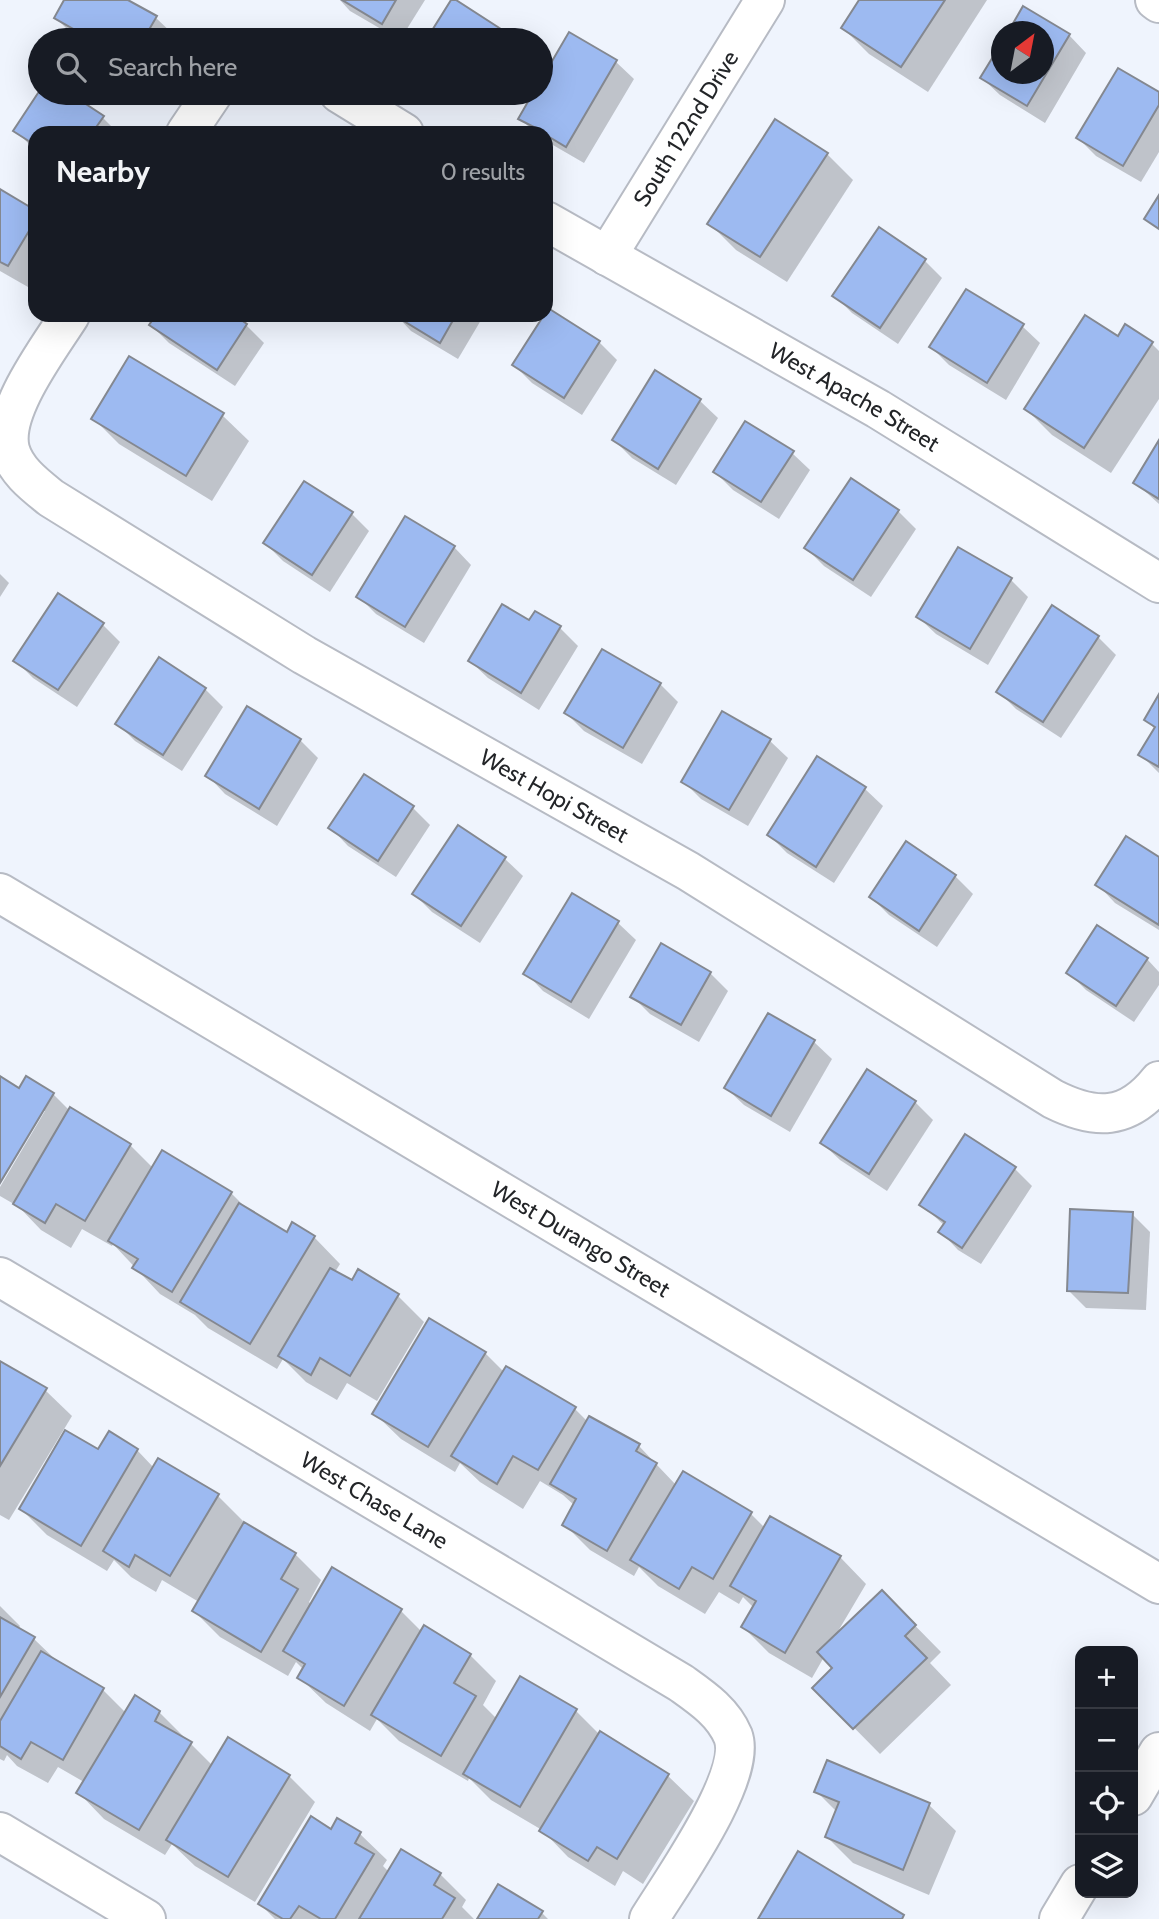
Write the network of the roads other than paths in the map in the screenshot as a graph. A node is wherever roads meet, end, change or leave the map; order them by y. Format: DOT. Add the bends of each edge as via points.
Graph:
graph roads {
  1 [pos="765,0"];
  2 [pos="205,105"];
  3 [pos="358,105"];
  4 [pos="191,126"];
  5 [pos="393,126"];
  6 [pos="553,225"];
  7 [pos="607,256"];
  8 [pos="66,322"];
  9 [pos="1159,583"];
  10 [pos="0,893"];
  11 [pos="1159,1082"];
  12 [pos="0,1277"];
  13 [pos="1159,1584"];
  14 [pos="1159,1752"];
  15 [pos="1138,1788"];
  16 [pos="0,1832"];
  17 [pos="1075,1892"];
  18 [pos="145,1919"];
  19 [pos="649,1919"];
  20 [pos="1059,1919"];
  1 -- 7 [label="street, South 122nd Drive"];
  2 -- 4 [label="street"];
  3 -- 5 [label="street"];
  6 -- 7 [label="street, West Apache Street"];
  7 -- 9 [label="street, West Apache Street" via="878,409"];
  8 -- 11 [label="street, West Hopi Street" via="16,404 10,426 9,448 19,468 51,498 265,632 688,871 1071,1108 1118,1113"];
  10 -- 13 [label="street, West Durango Street"];
  12 -- 19 [label="street, West Chase Lane" via="681,1683 723,1717 734,1739 728,1783"];
  14 -- 15 [label="street"];
  16 -- 18 [label="street"];
  17 -- 20 [label="street"];
}
